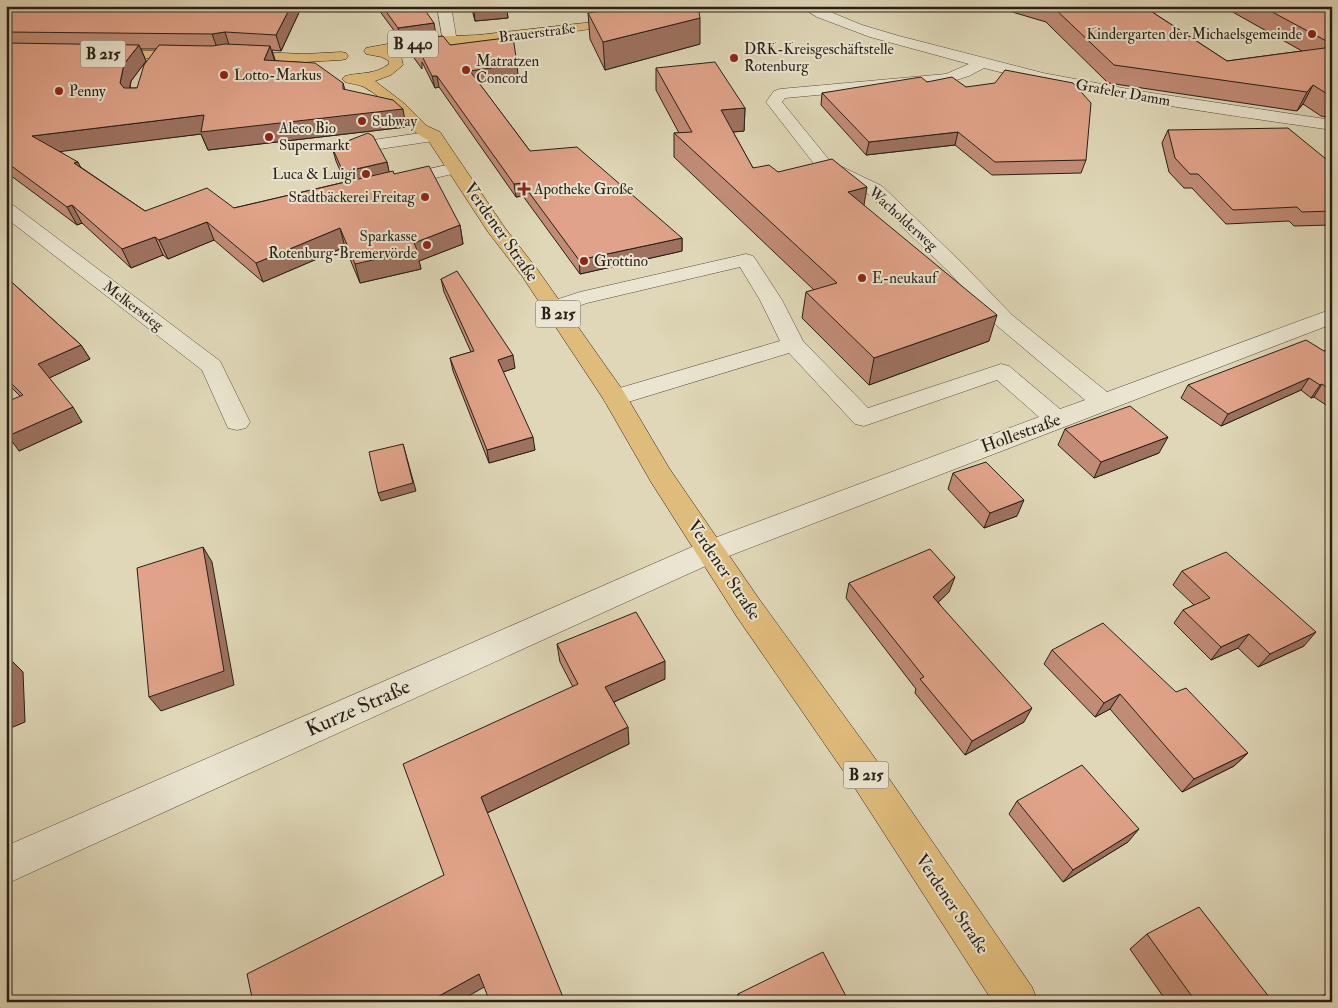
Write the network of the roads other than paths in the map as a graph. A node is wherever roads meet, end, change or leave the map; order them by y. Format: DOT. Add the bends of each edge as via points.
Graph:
graph roads {
  1 [pos="444,6"];
  2 [pos="712,6"];
  3 [pos="805,6"];
  4 [pos="450,42"];
  5 [pos="376,51"];
  6 [pos="351,53"];
  7 [pos="93,54"];
  8 [pos="160,54"];
  9 [pos="200,55"];
  10 [pos="982,63"];
  11 [pos="396,71"];
  12 [pos="146,72"];
  13 [pos="329,73"];
  14 [pos="353,79"];
  15 [pos="423,110"];
  16 [pos="1332,125"];
  17 [pos="434,136"];
  18 [pos="380,144"];
  19 [pos="455,168"];
  20 [pos="383,185"];
  21 [pos="6,209"];
  22 [pos="554,308"];
  23 [pos="1321,320"];
  24 [pos="1332,337"];
  25 [pos="794,344"];
  26 [pos="615,398"];
  27 [pos="1103,402"];
  28 [pos="1058,420"];
  29 [pos="238,422"];
  30 [pos="710,551"];
  31 [pos="6,865"];
  32 [pos="1017,1002"];
  1 -- 4 [label="street"];
  2 -- 4 [label="main road, Brauerstraße / B 440" via="592,26"];
  3 -- 10 [label="street, Grafeler Damm" via="846,23"];
  4 -- 5 [label="main road, Brauerstraße / B 440" via="427,41"];
  4 -- 11 [label="main road, Brauerstraße / B 440" via="409,55"];
  5 -- 6 [label="main road, Brauerstraße"];
  5 -- 11 [label="main road" via="396,59"];
  6 -- 13 [label="main road" via="328,63 325,68"];
  6 -- 13 [label="main road, Brauerstraße" via="304,58 230,54 223,58 310,67"];
  7 -- 8 [label="main road, B 215"];
  8 -- 9 [label="main road, B 215"];
  8 -- 12 [label="street"];
  10 -- 16 [label="street, Grafeler Damm" via="1094,88"];
  10 -- 27 [label="street, Wacholderweg" via="947,78 780,94 774,102 824,164 875,190 956,268 1004,320"];
  11 -- 14 [label="main road, Brauerstraße"];
  13 -- 14 [label="main road"];
  14 -- 17 [label="main road, Verdener Straße / B 215" via="378,90 420,130"];
  15 -- 17 [label="main road, Verdener Straße / B 215" via="434,126"];
  17 -- 18 [label="street"];
  17 -- 19 [label="main road, Verdener Straße / B 215"];
  19 -- 20 [label="street"];
  19 -- 22 [label="main road, Verdener Straße / B 215"];
  21 -- 29 [label="street, Melkerstieg" via="212,366"];
  22 -- 25 [label="street" via="580,298 746,260"];
  22 -- 26 [label="main road, Verdener Straße / B 215"];
  23 -- 24 [label="street"];
  23 -- 27 [label="street, Hollestraße"];
  25 -- 26 [label="street"];
  25 -- 28 [label="street" via="864,418 1001,371"];
  26 -- 30 [label="main road, Verdener Straße / B 215"];
  27 -- 28 [label="street, Hollestraße"];
  28 -- 30 [label="street, Hollestraße"];
  30 -- 31 [label="street, Kurze Straße"];
  30 -- 32 [label="main road, Verdener Straße / B 215" via="865,773"];
}
